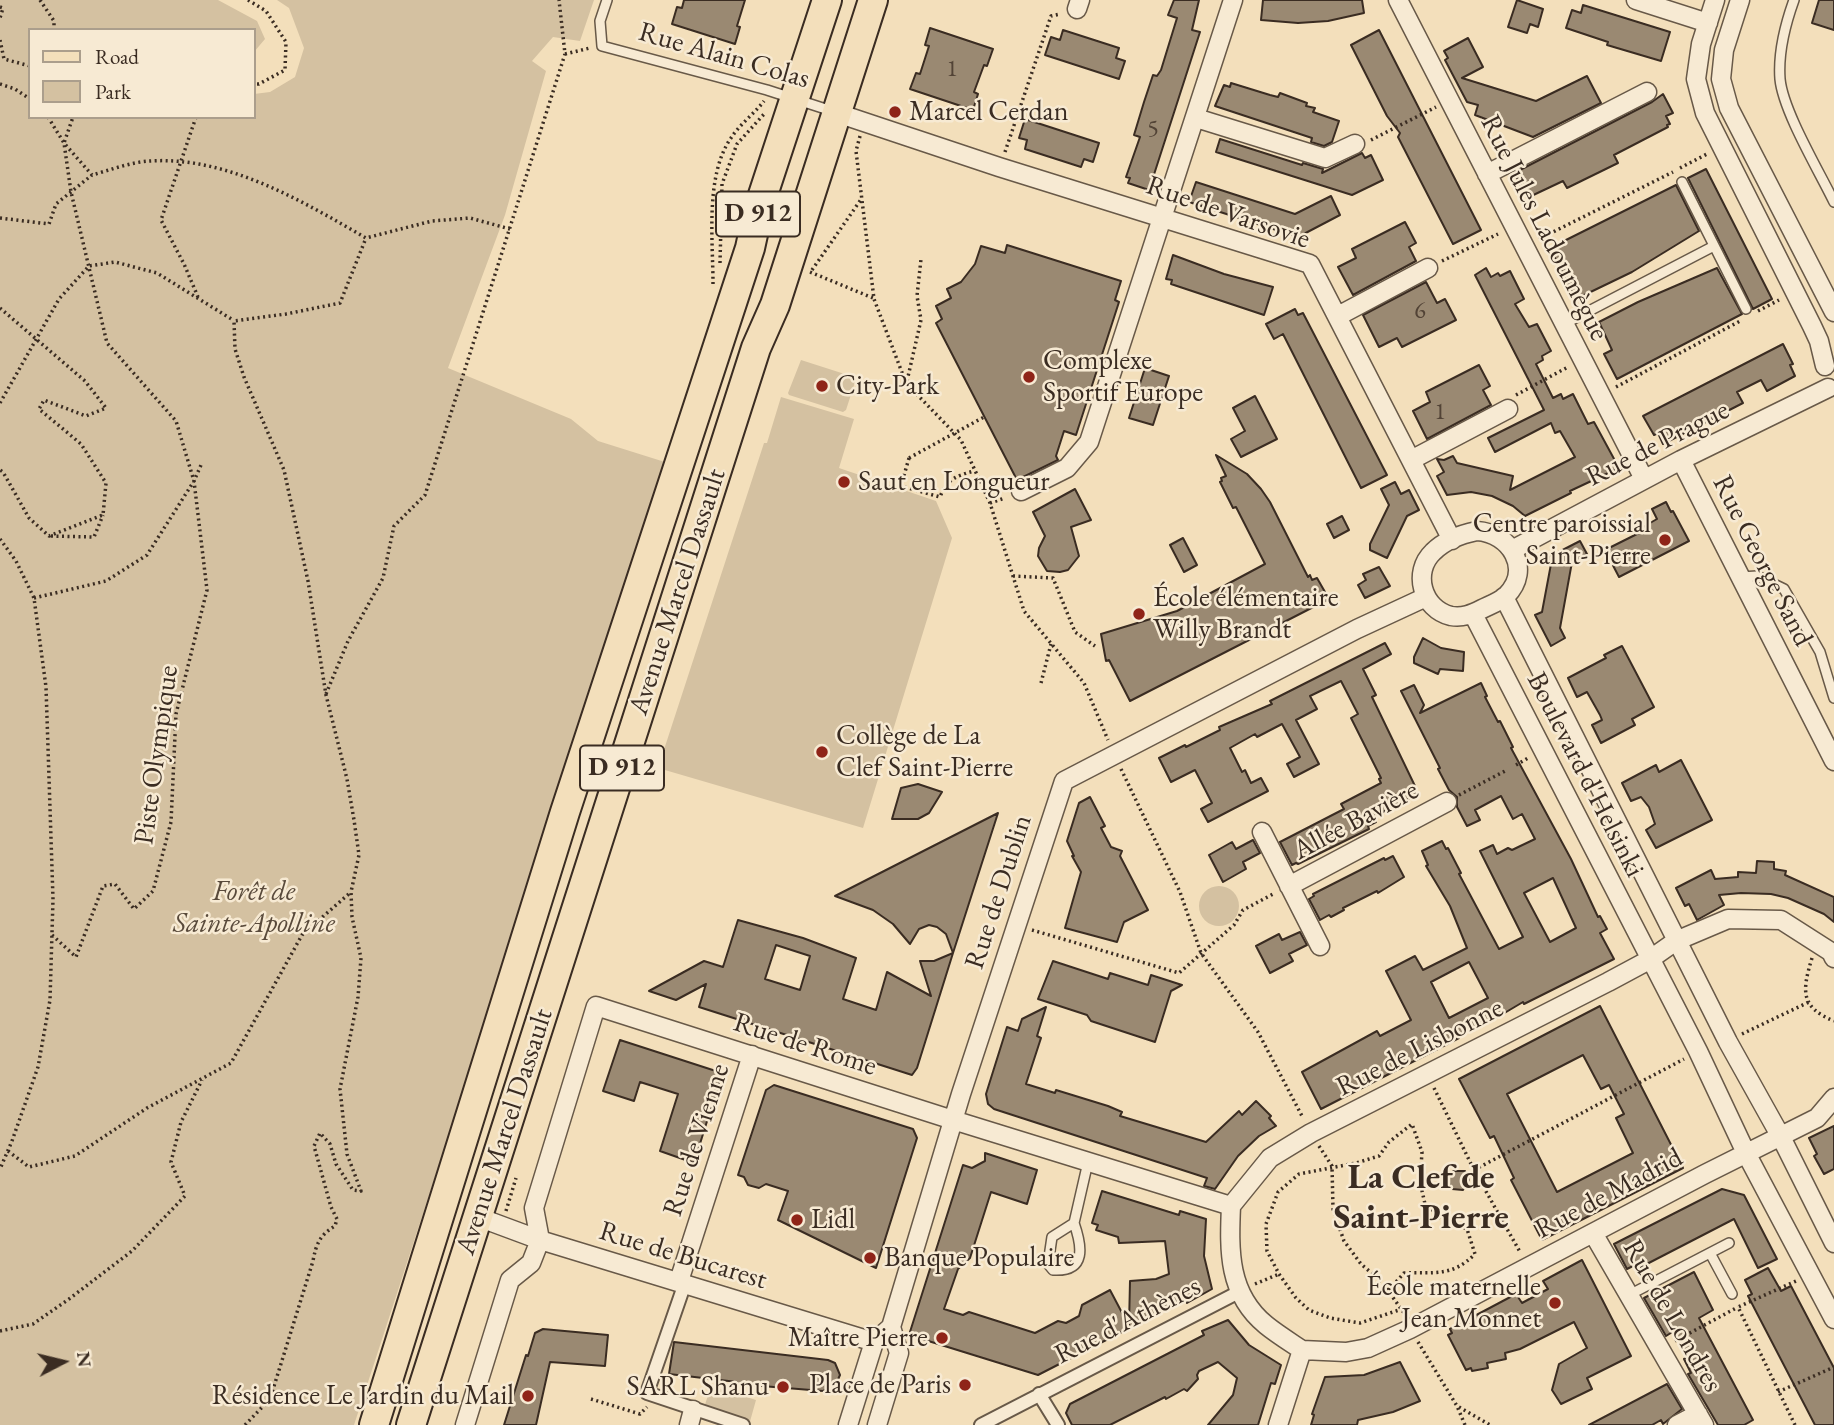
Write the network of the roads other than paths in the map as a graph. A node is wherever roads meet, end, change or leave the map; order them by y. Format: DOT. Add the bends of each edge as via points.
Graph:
graph roads {
  1 [pos="607,0"];
  2 [pos="827,0"];
  3 [pos="873,0"];
  4 [pos="1233,0"];
  5 [pos="1398,0"];
  6 [pos="1636,0"];
  7 [pos="1715,0"];
  8 [pos="1740,0"];
  9 [pos="1794,0"];
  10 [pos="1707,23"];
  11 [pos="1647,92"];
  12 [pos="794,99"];
  13 [pos="837,113"];
  14 [pos="1196,118"];
  15 [pos="1355,144"];
  16 [pos="1487,174"];
  17 [pos="1682,182"];
  18 [pos="1834,202"];
  19 [pos="1162,218"];
  20 [pos="1714,246"];
  21 [pos="1428,268"];
  22 [pos="1834,312"];
  23 [pos="1746,313"];
  24 [pos="1338,316"];
  25 [pos="1564,324"];
  26 [pos="1829,358"];
  27 [pos="1831,391"];
  28 [pos="1508,409"];
  29 [pos="1411,460"];
  30 [pos="1681,460"];
  31 [pos="1644,479"];
  32 [pos="1021,491"];
  33 [pos="1452,540"];
  34 [pos="1512,550"];
  35 [pos="1741,577"];
  36 [pos="1426,597"];
  37 [pos="1504,597"];
  38 [pos="1474,614"];
  39 [pos="1834,698"];
  40 [pos="1834,761"];
  41 [pos="1447,802"];
  42 [pos="1262,832"];
  43 [pos="1289,886"];
  44 [pos="1676,941"];
  45 [pos="1320,946"];
  46 [pos="1834,958"];
  47 [pos="1649,960"];
  48 [pos="752,1055"];
  49 [pos="1834,1098"];
  50 [pos="953,1121"];
  51 [pos="1781,1137"];
  52 [pos="1746,1153"];
  53 [pos="1088,1162"];
  54 [pos="1231,1206"];
  55 [pos="478,1217"];
  56 [pos="1074,1223"];
  57 [pos="1593,1233"];
  58 [pos="540,1240"];
  59 [pos="1729,1243"];
  60 [pos="1834,1243"];
  61 [pos="1710,1253"];
  62 [pos="682,1282"];
  63 [pos="1239,1292"];
  64 [pos="1732,1294"];
  65 [pos="1629,1295"];
  66 [pos="1834,1319"];
  67 [pos="891,1327"];
  68 [pos="874,1342"];
  69 [pos="1302,1350"];
  70 [pos="1039,1394"];
  71 [pos="691,1418"];
  72 [pos="1701,1420"];
  73 [pos="374,1425"];
  74 [pos="411,1425"];
  75 [pos="466,1425"];
  76 [pos="743,1425"];
  77 [pos="848,1425"];
  78 [pos="877,1425"];
  79 [pos="981,1425"];
  80 [pos="1058,1425"];
  81 [pos="1278,1425"];
  82 [pos="1677,1425"];
  1 -- 12 [label="lane, Rue Alain Colas" via="600,21 602,46"];
  2 -- 12 [label="main road, Avenue Marcel Dassault / D 912"];
  3 -- 13 [label="main road, Avenue Marcel Dassault / D 912"];
  4 -- 14 [label="street"];
  5 -- 16 [label="street, Rue Jules Ladoumègue"];
  6 -- 10 [label="street"];
  7 -- 10 [label="street"];
  8 -- 22 [label="street" via="1721,79 1729,108"];
  9 -- 18 [label="lane" via="1785,28 1780,82"];
  10 -- 26 [label="street" via="1696,79 1705,113"];
  11 -- 16 [label="street"];
  12 -- 13 [label="lane, Rue Alain Colas"];
  12 -- 73 [label="main road, Avenue Marcel Dassault / D 912"];
  13 -- 19 [label="street, Rue de Varsovie"];
  13 -- 55 [label="main road, Avenue Marcel Dassault / D 912" via="752,362"];
  14 -- 15 [label="street" via="1325,158"];
  14 -- 19 [label="street"];
  16 -- 25 [label="street, Rue Jules Ladoumègue"];
  17 -- 20 [label="lane"];
  19 -- 24 [label="street, Rue de Varsovie" via="1310,264"];
  19 -- 32 [label="street" via="1089,442 1067,468"];
  20 -- 23 [label="lane"];
  20 -- 25 [label="lane"];
  21 -- 24 [label="street"];
  24 -- 29 [label="street, Rue de Varsovie"];
  25 -- 31 [label="street, Rue Jules Ladoumègue"];
  26 -- 27 [label="street" via="1824,375"];
  27 -- 30 [label="street, Rue de Prague"];
  28 -- 29 [label="street"];
  29 -- 33 [label="street, Rue de Varsovie"];
  30 -- 31 [label="street, Rue de Prague"];
  30 -- 35 [label="street, Rue George Sand"];
  31 -- 34 [label="street, Rue de Prague"];
  33 -- 34 [label="street" via="1466,533 1489,532 1500,536"];
  33 -- 36 [label="street" via="1427,559 1421,582"];
  34 -- 37 [label="street" via="1516,577"];
  35 -- 39 [label="lane" via="1758,576 1784,589 1820,652"];
  35 -- 40 [label="street, Rue George Sand"];
  36 -- 38 [label="street" via="1450,615"];
  36 -- 50 [label="street, Rue de Dublin" via="1064,782"];
  37 -- 38 [label="street"];
  37 -- 44 [label="street, Boulevard d'Helsinki"];
  38 -- 47 [label="street, Boulevard d'Helsinki"];
  41 -- 43 [label="street, Allée Bavière"];
  42 -- 43 [label="street, Allée Bavière"];
  43 -- 45 [label="street, Allée Bavière"];
  44 -- 46 [label="street" via="1728,919 1781,920"];
  44 -- 47 [label="street"];
  44 -- 51 [label="street, Boulevard d'Helsinki"];
  47 -- 52 [label="street, Boulevard d'Helsinki"];
  47 -- 54 [label="street, Rue de Lisbonne" via="1311,1133 1270,1158"];
  48 -- 50 [label="street, Rue de Rome"];
  48 -- 58 [label="street, Rue de Rome" via="596,1006 534,1208"];
  48 -- 62 [label="street, Rue de Vienne"];
  49 -- 51 [label="street" via="1817,1118"];
  50 -- 53 [label="street, Rue de Rome"];
  50 -- 67 [label="street, Rue de Dublin"];
  51 -- 52 [label="street"];
  51 -- 60 [label="street, Boulevard d'Helsinki"];
  52 -- 57 [label="street, Rue de Madrid"];
  52 -- 66 [label="street, Boulevard d'Helsinki"];
  53 -- 54 [label="street, Rue de Rome"];
  53 -- 56 [label="lane"];
  54 -- 63 [label="street" via="1229,1253"];
  55 -- 58 [label="street, Rue de Bucarest"];
  55 -- 74 [label="main road, Avenue Marcel Dassault / D 912"];
  56 -- 56 [label="lane" via="1052,1237 1048,1264 1053,1270 1063,1271 1079,1258 1081,1244"];
  57 -- 65 [label="street, Rue de Londres"];
  57 -- 69 [label="street, Rue de Madrid" via="1368,1348"];
  58 -- 62 [label="street, Rue de Bucarest"];
  58 -- 75 [label="street" via="531,1263 510,1280"];
  59 -- 61 [label="lane"];
  61 -- 64 [label="lane"];
  61 -- 65 [label="lane"];
  62 -- 68 [label="street, Rue de Bucarest"];
  62 -- 71 [label="street" via="647,1393"];
  63 -- 69 [label="street" via="1264,1324"];
  63 -- 70 [label="street, Rue d'Athènes"];
  65 -- 72 [label="street, Rue de Londres"];
  67 -- 68 [label="street"];
  67 -- 78 [label="street, Rue de Dublin" via="899,1353"];
  68 -- 77 [label="street"];
  69 -- 81 [label="street"];
  70 -- 79 [label="street"];
  70 -- 80 [label="street"];
  71 -- 76 [label="street"];
  72 -- 82 [label="street"];
}
